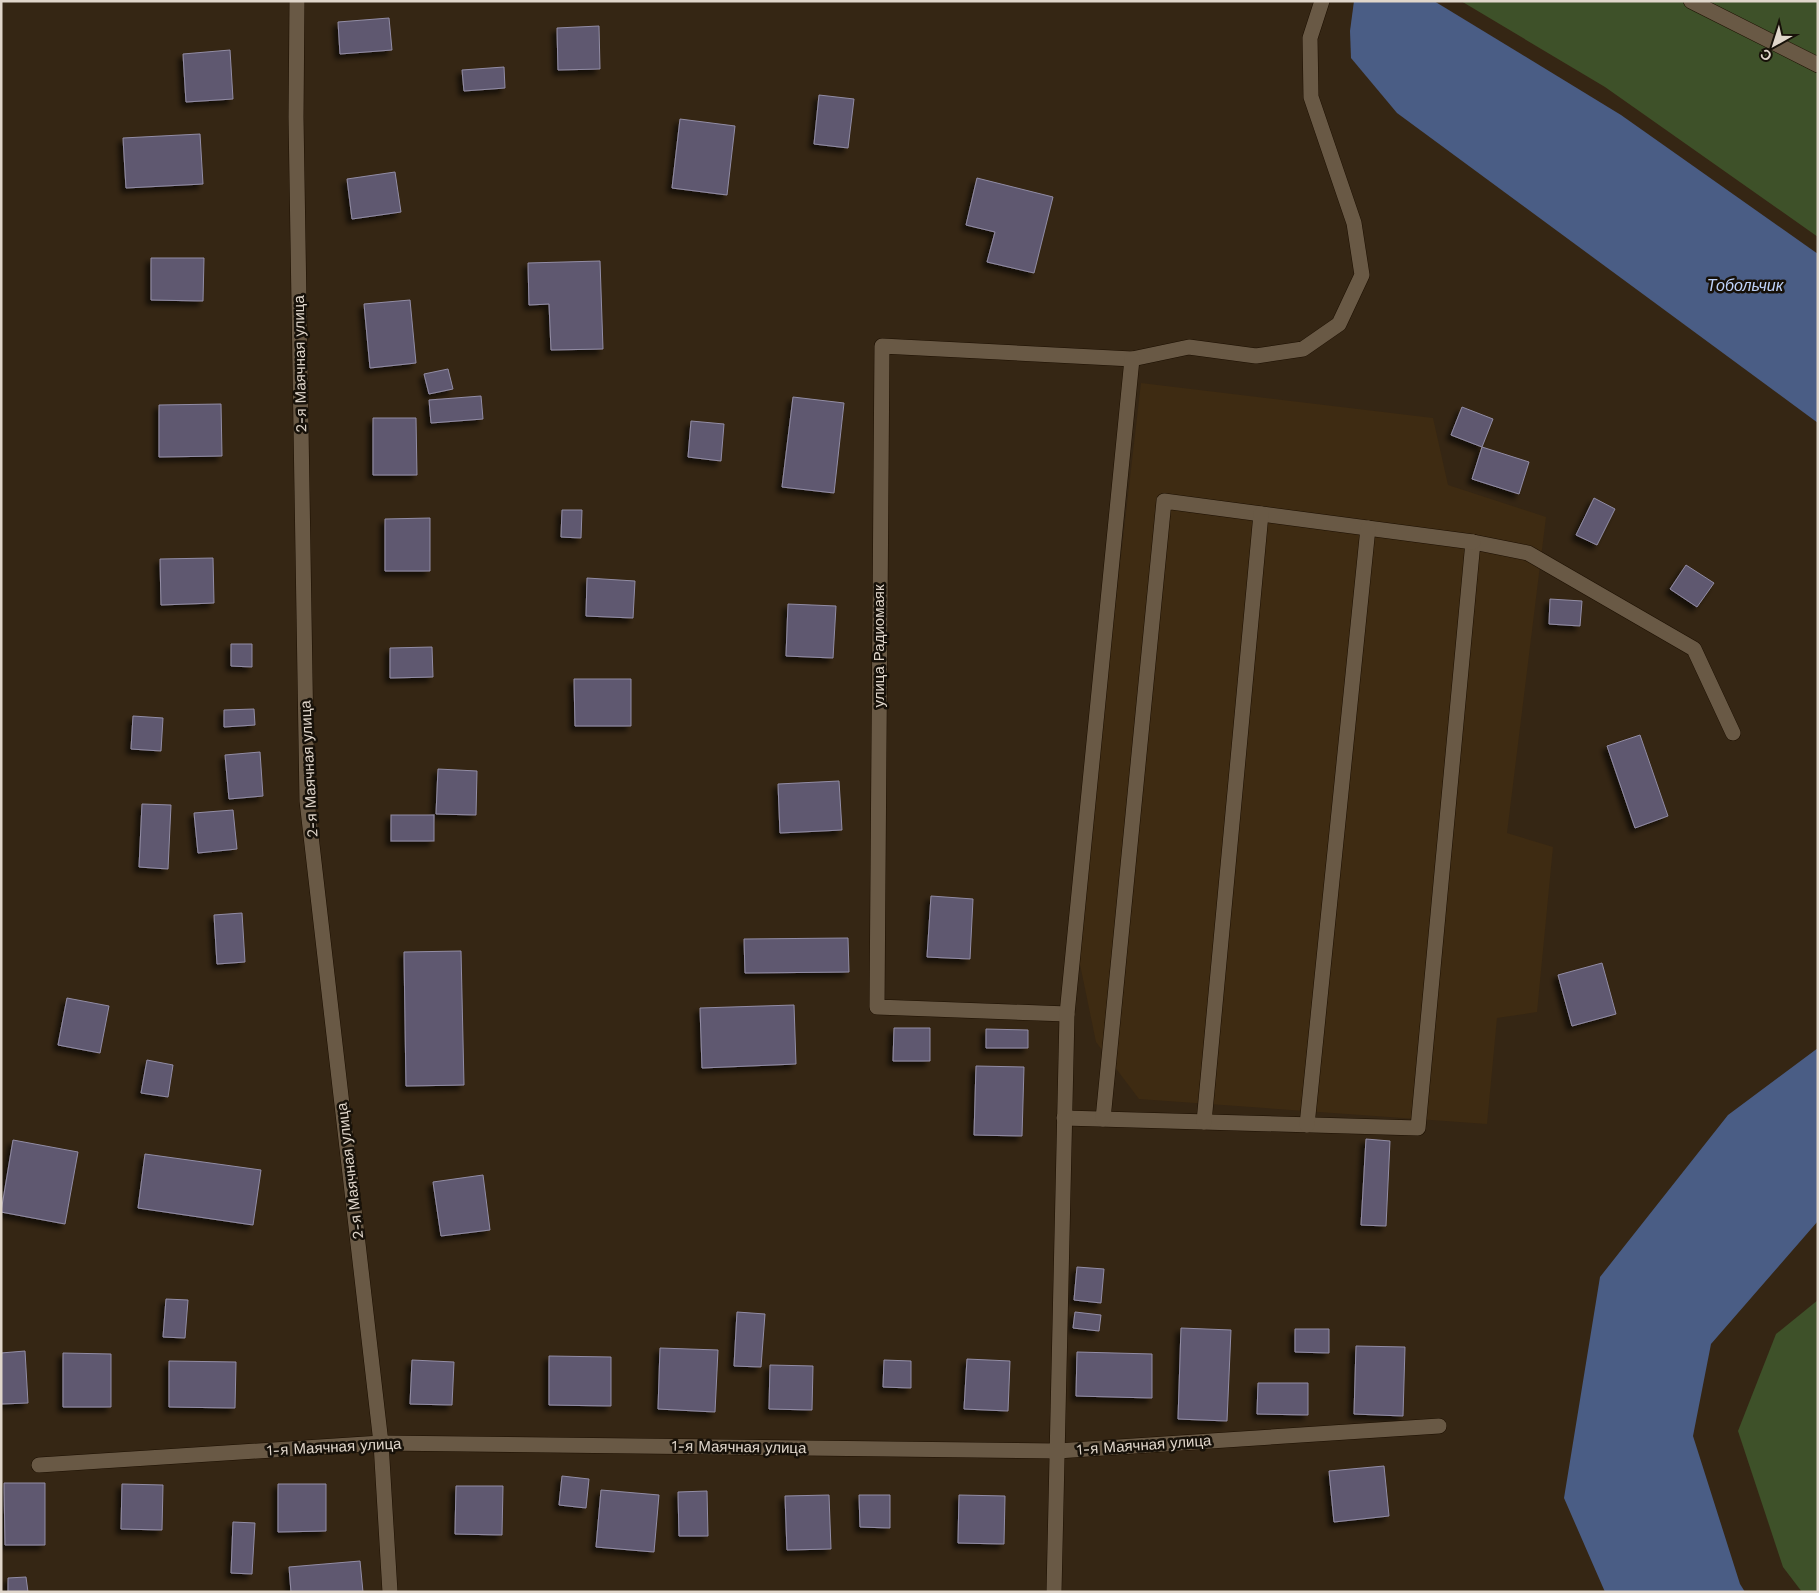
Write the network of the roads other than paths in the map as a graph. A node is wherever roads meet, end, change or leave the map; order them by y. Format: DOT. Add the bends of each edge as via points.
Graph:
graph roads {
  1 [pos="297,1"];
  2 [pos="1322,1"];
  3 [pos="1691,1"];
  4 [pos="1818,65"];
  5 [pos="1132,359"];
  6 [pos="1260,514"];
  7 [pos="1368,528"];
  8 [pos="1473,542"];
  9 [pos="1733,733"];
  10 [pos="1067,1014"];
  11 [pos="1064,1118"];
  12 [pos="1102,1119"];
  13 [pos="1204,1122"];
  14 [pos="1307,1125"];
  15 [pos="1439,1426"];
  16 [pos="381,1443"];
  17 [pos="1057,1451"];
  18 [pos="40,1465"];
  19 [pos="390,1592"];
  20 [pos="1054,1592"];
  1 -- 16 [label="street, 2-я Маячная улица" via="307,801"];
  2 -- 5 [label="street" via="1310,38 1311,96 1354,224 1362,275 1339,324 1303,350 1256,356 1189,347"];
  3 -- 4 [label="street"];
  5 -- 10 [label="street"];
  5 -- 10 [label="street, улица Радиомаяк" via="882,346 876,1007"];
  6 -- 7 [label="street"];
  6 -- 12 [label="street" via="1164,501"];
  6 -- 13 [label="street"];
  7 -- 8 [label="street"];
  7 -- 14 [label="street"];
  8 -- 9 [label="street" via="1528,553 1694,650"];
  8 -- 14 [label="street" via="1418,1128"];
  10 -- 11 [label="street"];
  11 -- 12 [label="street"];
  11 -- 17 [label="street"];
  12 -- 13 [label="street"];
  13 -- 14 [label="street"];
  15 -- 17 [label="street, 1-я Маячная улица"];
  16 -- 17 [label="street, 1-я Маячная улица"];
  16 -- 18 [label="street, 1-я Маячная улица"];
  16 -- 19 [label="street, 2-я Маячная улица"];
  17 -- 20 [label="street"];
}
